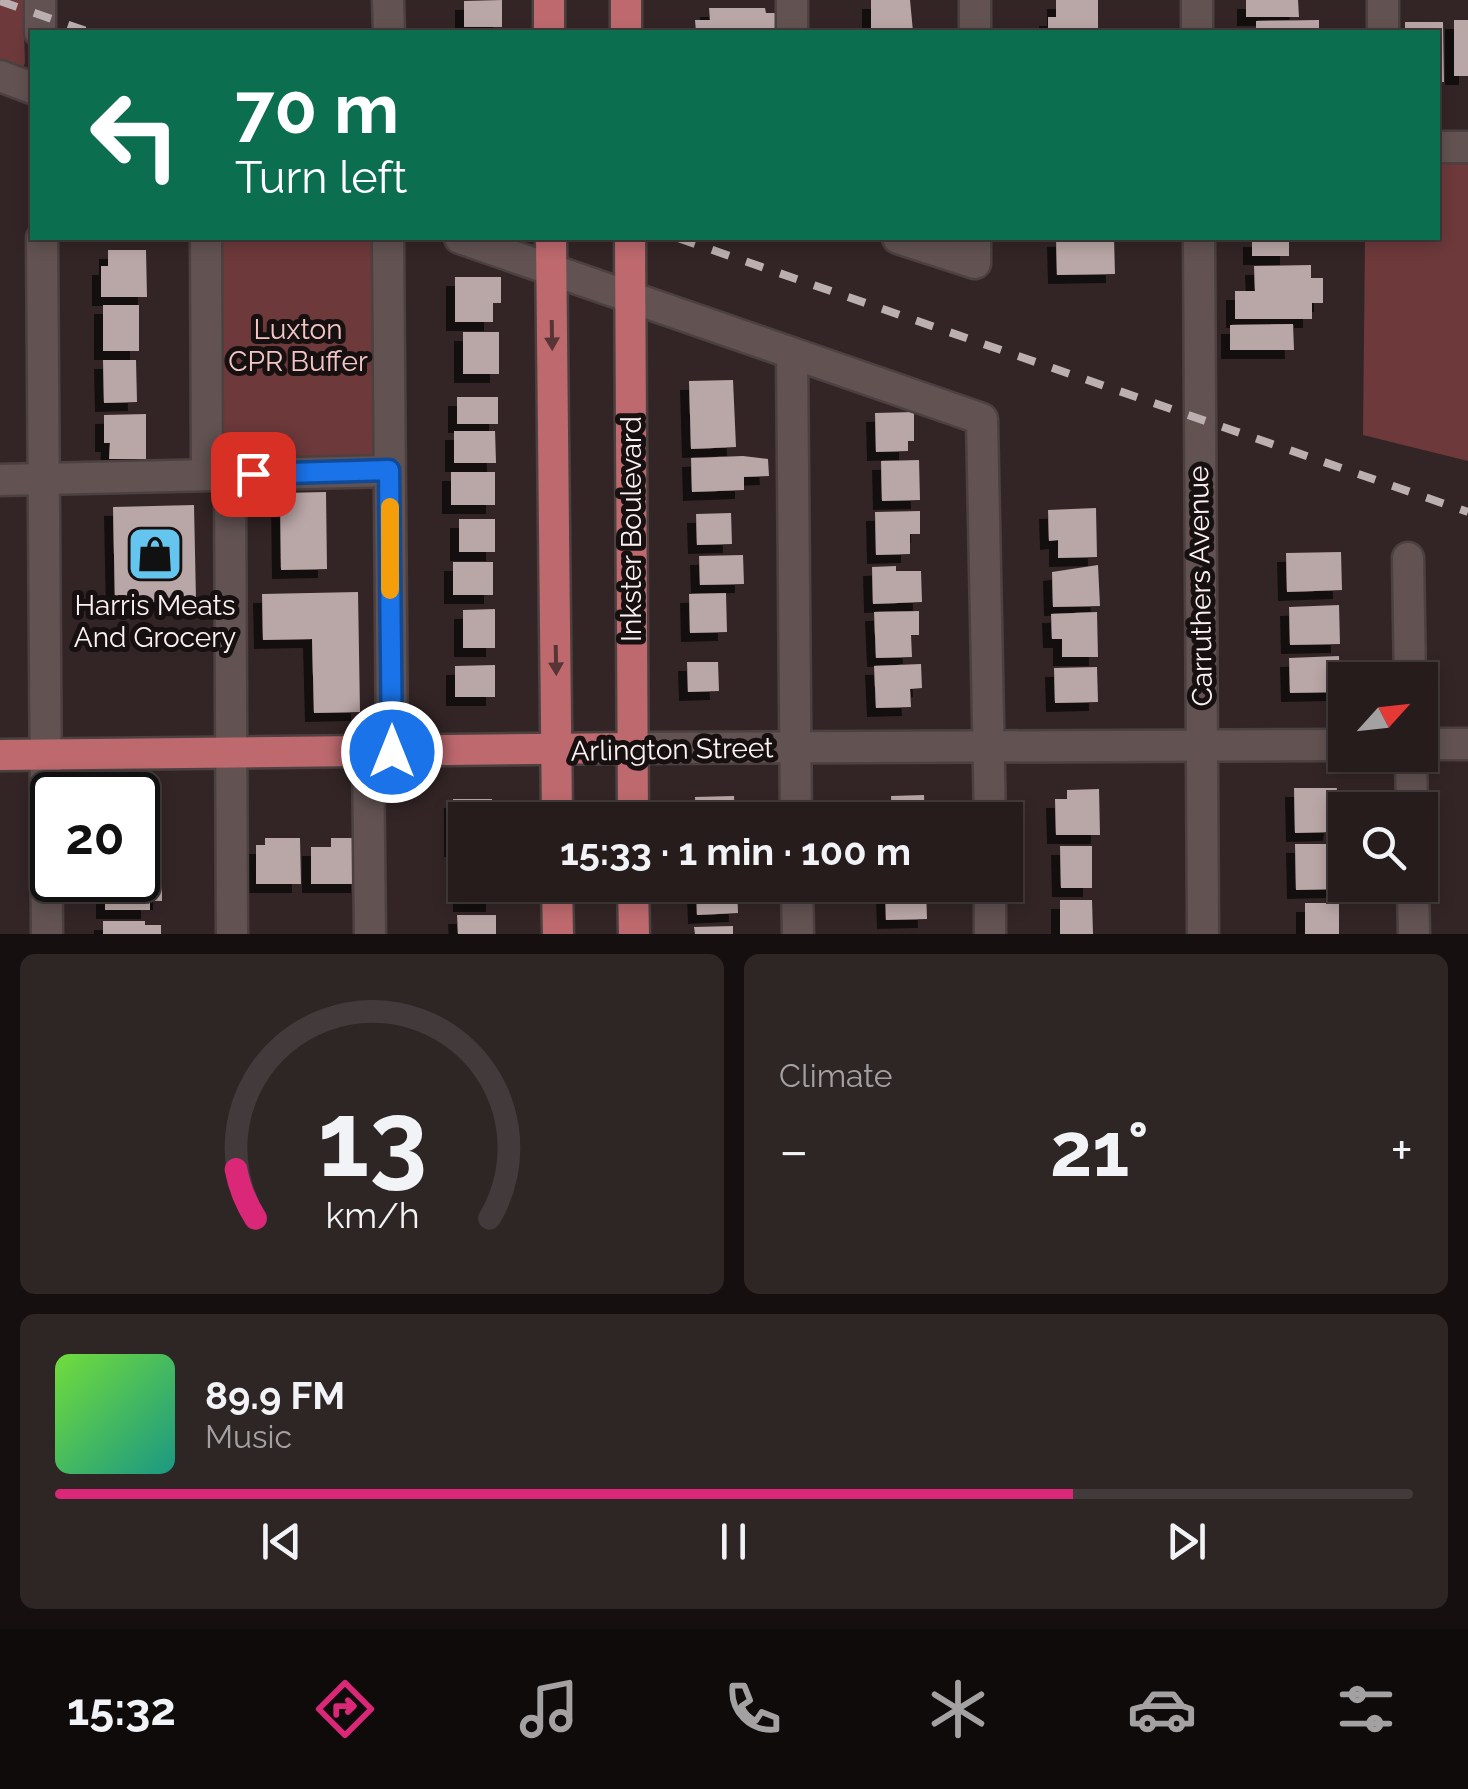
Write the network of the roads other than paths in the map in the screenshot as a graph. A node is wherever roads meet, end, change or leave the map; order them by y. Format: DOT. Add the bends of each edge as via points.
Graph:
graph roads {
  1 [pos="40,0"];
  2 [pos="388,0"];
  3 [pos="549,0"];
  4 [pos="626,0"];
  5 [pos="792,0"];
  6 [pos="975,0"];
  7 [pos="1197,0"];
  8 [pos="1383,0"];
  9 [pos="40,30"];
  10 [pos="389,30"];
  11 [pos="549,30"];
  12 [pos="626,30"];
  13 [pos="792,30"];
  14 [pos="975,30"];
  15 [pos="1198,30"];
  16 [pos="1383,30"];
  17 [pos="0,76"];
  18 [pos="30,87"];
  19 [pos="1440,147"];
  20 [pos="1468,147"];
  21 [pos="42,240"];
  22 [pos="206,240"];
  23 [pos="388,240"];
  24 [pos="465,240"];
  25 [pos="551,240"];
  26 [pos="630,240"];
  27 [pos="911,240"];
  28 [pos="1199,240"];
  29 [pos="975,250"];
  30 [pos="551,272"];
  31 [pos="632,298"];
  32 [pos="792,355"];
  33 [pos="389,470"];
  34 [pos="218,474"];
  35 [pos="44,478"];
  36 [pos="0,480"];
  37 [pos="1408,558"];
  38 [pos="1410,662"];
  39 [pos="1202,744"];
  40 [pos="1438,744"];
  41 [pos="1468,744"];
  42 [pos="1328,745"];
  43 [pos="990,746"];
  44 [pos="632,748"];
  45 [pos="796,748"];
  46 [pos="556,750"];
  47 [pos="229,752"];
  48 [pos="380,752"];
  49 [pos="0,755"];
  50 [pos="45,755"];
  51 [pos="557,802"];
  52 [pos="632,802"];
  53 [pos="796,802"];
  54 [pos="990,802"];
  55 [pos="557,902"];
  56 [pos="634,902"];
  57 [pos="797,902"];
  58 [pos="990,902"];
  59 [pos="1413,902"];
  60 [pos="47,934"];
  61 [pos="232,934"];
  62 [pos="370,934"];
  63 [pos="558,934"];
  64 [pos="634,934"];
  65 [pos="798,934"];
  66 [pos="990,934"];
  67 [pos="1204,934"];
  68 [pos="1414,934"];
  1 -- 9 [label="street"];
  2 -- 10 [label="street"];
  3 -- 11 [label="main road"];
  4 -- 12 [label="main road"];
  5 -- 13 [label="street"];
  6 -- 14 [label="street"];
  7 -- 15 [label="street"];
  8 -- 16 [label="street"];
  17 -- 18 [label="street"];
  19 -- 20 [label="street"];
  21 -- 35 [label="street"];
  22 -- 34 [label="street"];
  23 -- 33 [label="street"];
  24 -- 30 [label="street"];
  25 -- 30 [label="main road"];
  26 -- 31 [label="main road, Inkster Boulevard"];
  27 -- 29 [label="street"];
  28 -- 39 [label="street, Carruthers Avenue"];
  30 -- 31 [label="street"];
  30 -- 46 [label="main road, one-way"];
  31 -- 32 [label="street"];
  31 -- 44 [label="main road, Inkster Boulevard"];
  32 -- 43 [label="street" via="982,419"];
  32 -- 45 [label="street"];
  33 -- 34 [label="street"];
  33 -- 48 [label="street"];
  34 -- 35 [label="street"];
  34 -- 47 [label="street"];
  35 -- 36 [label="street"];
  35 -- 50 [label="street"];
  37 -- 38 [label="street"];
  39 -- 42 [label="street, Arlington Street"];
  39 -- 43 [label="street, Arlington Street"];
  39 -- 67 [label="street, Carruthers Avenue"];
  40 -- 41 [label="street"];
  43 -- 45 [label="street, Arlington Street"];
  43 -- 54 [label="street"];
  44 -- 45 [label="street, Arlington Street"];
  44 -- 46 [label="main road, Arlington Street"];
  44 -- 52 [label="main road, Inkster Boulevard"];
  45 -- 53 [label="street"];
  46 -- 48 [label="main road, Arlington Street"];
  46 -- 51 [label="main road"];
  47 -- 48 [label="main road, Arlington Street"];
  47 -- 50 [label="main road, Arlington Street"];
  47 -- 61 [label="street"];
  48 -- 62 [label="street"];
  49 -- 50 [label="main road, Arlington Street"];
  50 -- 60 [label="street"];
  55 -- 63 [label="main road"];
  56 -- 64 [label="main road"];
  57 -- 65 [label="street"];
  58 -- 66 [label="street"];
  59 -- 68 [label="street"];
}
